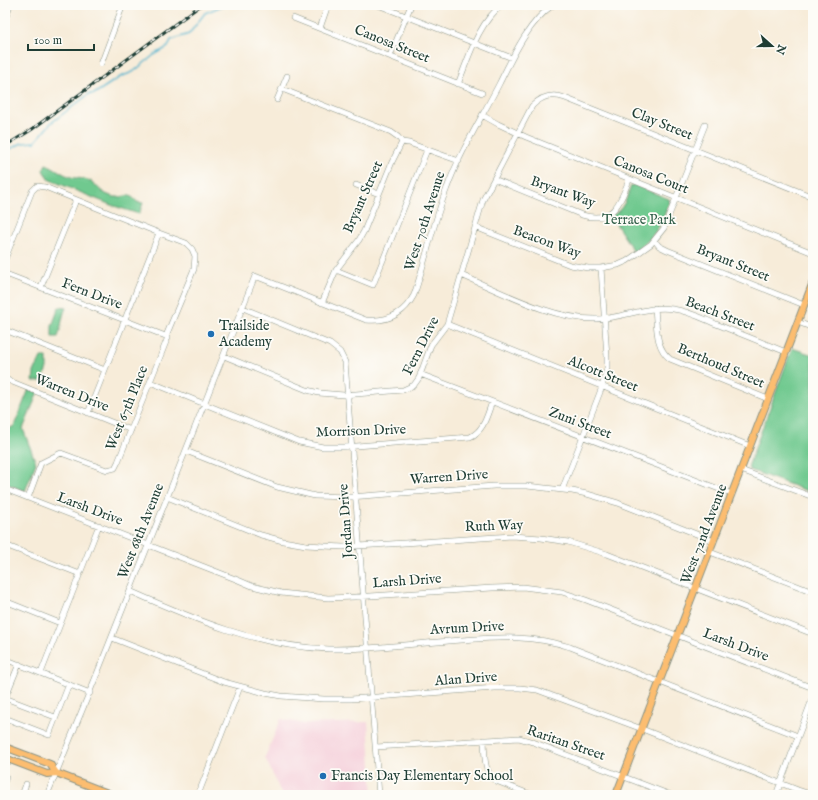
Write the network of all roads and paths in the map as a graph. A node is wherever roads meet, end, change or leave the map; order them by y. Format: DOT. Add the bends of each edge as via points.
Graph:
graph roads {
  1 [pos="10,5"];
  2 [pos="123,5"];
  3 [pos="328,5"];
  4 [pos="378,5"];
  5 [pos="395,5"];
  6 [pos="411,5"];
  7 [pos="502,5"];
  8 [pos="553,5"];
  9 [pos="392,11"];
  10 [pos="406,17"];
  11 [pos="293,18"];
  12 [pos="5,19"];
  13 [pos="320,28"];
  14 [pos="474,44"];
  15 [pos="390,56"];
  16 [pos="512,58"];
  17 [pos="101,64"];
  18 [pos="287,76"];
  19 [pos="458,84"];
  20 [pos="282,88"];
  21 [pos="482,93"];
  22 [pos="277,100"];
  23 [pos="482,115"];
  24 [pos="705,125"];
  25 [pos="518,134"];
  26 [pos="402,142"];
  27 [pos="427,150"];
  28 [pos="694,150"];
  29 [pos="459,161"];
  30 [pos="494,179"];
  31 [pos="629,180"];
  32 [pos="356,185"];
  33 [pos="379,194"];
  34 [pos="813,197"];
  35 [pos="676,198"];
  36 [pos="76,200"];
  37 [pos="475,227"];
  38 [pos="160,233"];
  39 [pos="655,241"];
  40 [pos="813,253"];
  41 [pos="5,259"];
  42 [pos="600,268"];
  43 [pos="336,270"];
  44 [pos="6,273"];
  45 [pos="256,276"];
  46 [pos="461,276"];
  47 [pos="813,282"];
  48 [pos="41,287"];
  49 [pos="322,303"];
  50 [pos="804,305"];
  51 [pos="243,308"];
  52 [pos="656,308"];
  53 [pos="604,319"];
  54 [pos="124,320"];
  55 [pos="798,322"];
  56 [pos="447,324"];
  57 [pos="813,328"];
  58 [pos="5,330"];
  59 [pos="167,337"];
  60 [pos="786,352"];
  61 [pos="224,356"];
  62 [pos="105,370"];
  63 [pos="420,374"];
  64 [pos="5,379"];
  65 [pos="150,382"];
  66 [pos="602,387"];
  67 [pos="348,395"];
  68 [pos="768,399"];
  69 [pos="492,402"];
  70 [pos="204,403"];
  71 [pos="88,413"];
  72 [pos="130,430"];
  73 [pos="582,436"];
  74 [pos="352,446"];
  75 [pos="750,446"];
  76 [pos="186,451"];
  77 [pos="741,470"];
  78 [pos="5,489"];
  79 [pos="562,490"];
  80 [pos="732,494"];
  81 [pos="356,496"];
  82 [pos="167,497"];
  83 [pos="28,498"];
  84 [pos="813,498"];
  85 [pos="99,525"];
  86 [pos="714,541"];
  87 [pos="149,544"];
  88 [pos="5,545"];
  89 [pos="359,546"];
  90 [pos="710,552"];
  91 [pos="80,574"];
  92 [pos="696,588"];
  93 [pos="130,591"];
  94 [pos="813,592"];
  95 [pos="363,597"];
  96 [pos="5,601"];
  97 [pos="60,623"];
  98 [pos="813,634"];
  99 [pos="678,635"];
  100 [pos="112,638"];
  101 [pos="368,648"];
  102 [pos="5,659"];
  103 [pos="19,664"];
  104 [pos="41,673"];
  105 [pos="660,682"];
  106 [pos="69,684"];
  107 [pos="240,687"];
  108 [pos="813,688"];
  109 [pos="90,693"];
  110 [pos="813,697"];
  111 [pos="5,698"];
  112 [pos="371,698"];
  113 [pos="5,718"];
  114 [pos="56,718"];
  115 [pos="642,729"];
  116 [pos="798,736"];
  117 [pos="484,740"];
  118 [pos="5,747"];
  119 [pos="376,748"];
  120 [pos="5,758"];
  121 [pos="56,773"];
  122 [pos="624,776"];
  123 [pos="26,784"];
  124 [pos="780,784"];
  125 [pos="22,795"];
  126 [pos="47,795"];
  127 [pos="113,795"];
  128 [pos="198,795"];
  129 [pos="379,795"];
  130 [pos="532,795"];
  131 [pos="616,795"];
  132 [pos="671,795"];
  133 [pos="776,795"];
  134 [pos="813,795"];
  1 -- 12 [label="street"];
  2 -- 17 [label="street"];
  3 -- 13 [label="street"];
  4 -- 9 [label="street"];
  5 -- 9 [label="street"];
  6 -- 10 [label="street"];
  7 -- 14 [label="street" via="485,24"];
  8 -- 16 [label="street, West 70th Avenue" via="542,12 535,21"];
  9 -- 10 [label="street"];
  10 -- 14 [label="street"];
  10 -- 15 [label="street"];
  11 -- 13 [label="street, Canosa Street"];
  13 -- 15 [label="street, Canosa Street"];
  14 -- 16 [label="street"];
  14 -- 19 [label="street"];
  15 -- 19 [label="street, Canosa Street"];
  16 -- 23 [label="street, West 70th Avenue"];
  18 -- 20 [label="street"];
  19 -- 21 [label="street, Canosa Street"];
  20 -- 22 [label="street"];
  20 -- 26 [label="street" via="391,132"];
  23 -- 25 [label="street, Canosa Court"];
  23 -- 29 [label="street, West 70th Avenue"];
  24 -- 28 [label="street"];
  25 -- 28 [label="street, Clay Street" via="536,102 547,96 557,96"];
  25 -- 30 [label="street, Fern Drive"];
  25 -- 31 [label="street, Canosa Court"];
  26 -- 27 [label="street"];
  26 -- 33 [label="street, Bryant Street"];
  27 -- 29 [label="street"];
  27 -- 43 [label="street" via="373,285"];
  28 -- 34 [label="street, Clay Street"];
  28 -- 35 [label="street"];
  29 -- 49 [label="street, West 70th Avenue" via="444,195 414,295 405,308 383,320 371,320 359,318"];
  30 -- 31 [label="street, Bryant Way" via="593,218 606,215 616,208"];
  30 -- 37 [label="street, Fern Drive" via="483,200"];
  31 -- 35 [label="street, Canosa Court"];
  32 -- 33 [label="street"];
  33 -- 43 [label="street, Bryant Street" via="359,240"];
  35 -- 39 [label="street" via="664,228"];
  35 -- 40 [label="street, Canosa Court"];
  36 -- 38 [label="street, West 67th Place"];
  36 -- 41 [label="street, West 67th Place" via="37,186 32,191"];
  36 -- 48 [label="street"];
  37 -- 42 [label="street, Beacon Way" via="570,265"];
  37 -- 46 [label="street, Fern Drive"];
  38 -- 54 [label="street"];
  38 -- 59 [label="street, West 67th Place" via="186,243 195,256 194,269"];
  39 -- 42 [label="street, Beacon Way" via="627,261"];
  39 -- 50 [label="street, Bryant Street" via="667,250"];
  42 -- 53 [label="street"];
  43 -- 49 [label="street, Bryant Street"];
  44 -- 48 [label="street, Fern Drive"];
  45 -- 49 [label="street, West 70th Avenue"];
  45 -- 51 [label="street, West 68th Avenue"];
  46 -- 53 [label="street, Beach Street" via="551,312"];
  46 -- 56 [label="street, Fern Drive"];
  47 -- 50 [label="main road, West 72nd Avenue"];
  48 -- 54 [label="street, Fern Drive"];
  50 -- 55 [label="main road, West 72nd Avenue"];
  51 -- 61 [label="street, West 68th Avenue"];
  51 -- 67 [label="street, Jordan Drive" via="334,346 342,354 345,362"];
  52 -- 53 [label="street, Beach Street"];
  52 -- 60 [label="street, Beach Street" via="686,312"];
  52 -- 68 [label="street, Berthoud Street" via="659,342 662,351 670,360"];
  53 -- 66 [label="street" via="607,363"];
  54 -- 59 [label="street, Fern Drive"];
  54 -- 62 [label="street"];
  55 -- 57 [label="street"];
  55 -- 60 [label="main road, West 72nd Avenue"];
  56 -- 63 [label="street, Fern Drive" via="432,345"];
  56 -- 66 [label="street, Alcott Street"];
  58 -- 62 [label="street"];
  59 -- 65 [label="street, West 67th Place"];
  60 -- 68 [label="main road, West 72nd Avenue"];
  61 -- 67 [label="street, Fern Drive" via="312,392"];
  61 -- 70 [label="street, West 68th Avenue"];
  62 -- 71 [label="street"];
  63 -- 67 [label="street, Fern Drive" via="414,386 408,389"];
  63 -- 69 [label="street, Zuni Street"];
  64 -- 71 [label="street, Warren Drive"];
  65 -- 70 [label="street, Morrison Drive"];
  65 -- 72 [label="street, West 67th Place"];
  66 -- 73 [label="street"];
  66 -- 75 [label="street, Alcott Street"];
  67 -- 74 [label="street, Jordan Drive"];
  68 -- 75 [label="main road, West 72nd Avenue"];
  69 -- 73 [label="street, Zuni Street"];
  69 -- 74 [label="street, Morrison Drive" via="482,427 470,437"];
  70 -- 74 [label="street, Morrison Drive" via="298,442 324,446"];
  70 -- 76 [label="street, West 68th Avenue"];
  71 -- 72 [label="street, Warren Drive"];
  72 -- 83 [label="street, West 67th Place" via="115,468 107,470 61,453 41,463"];
  73 -- 79 [label="street"];
  73 -- 80 [label="street, Zuni Street"];
  74 -- 81 [label="street, Jordan Drive"];
  75 -- 77 [label="main road, West 72nd Avenue"];
  76 -- 81 [label="street, Warren Drive" via="290,491 324,497"];
  76 -- 82 [label="street, West 68th Avenue"];
  77 -- 80 [label="main road, West 72nd Avenue"];
  77 -- 84 [label="street"];
  78 -- 83 [label="street, Larsh Drive"];
  79 -- 81 [label="street, Warren Drive" via="494,486"];
  79 -- 86 [label="street, Warren Drive" via="587,494 618,504"];
  80 -- 86 [label="main road, West 72nd Avenue"];
  81 -- 89 [label="street, Jordan Drive"];
  82 -- 87 [label="street, West 68th Avenue"];
  82 -- 89 [label="street, Ruth Way" via="261,535 283,541 318,547"];
  83 -- 85 [label="street, Larsh Drive"];
  85 -- 87 [label="street, Larsh Drive"];
  85 -- 91 [label="street"];
  86 -- 90 [label="main road, West 72nd Avenue"];
  87 -- 93 [label="street, West 68th Avenue"];
  87 -- 95 [label="street, Larsh Drive" via="267,590 313,597"];
  88 -- 91 [label="street"];
  89 -- 92 [label="street, Ruth Way" via="494,537 541,538 595,549"];
  89 -- 95 [label="street, Jordan Drive"];
  90 -- 92 [label="main road, West 72nd Avenue"];
  90 -- 94 [label="street"];
  91 -- 97 [label="street"];
  92 -- 98 [label="street, Ruth Way"];
  92 -- 99 [label="main road, West 72nd Avenue"];
  93 -- 100 [label="street, West 68th Avenue"];
  93 -- 101 [label="street, Avrum Drive" via="222,628 265,641 320,648"];
  95 -- 99 [label="street, Larsh Drive" via="492,588 541,589 562,592"];
  95 -- 101 [label="street, Jordan Drive"];
  96 -- 97 [label="street"];
  97 -- 104 [label="street"];
  99 -- 105 [label="main road, West 72nd Avenue"];
  99 -- 108 [label="street, Larsh Drive"];
  100 -- 107 [label="street, Alan Drive" via="216,680"];
  100 -- 109 [label="street, West 68th Avenue"];
  101 -- 105 [label="street, Avrum Drive" via="531,638 570,647"];
  101 -- 112 [label="street, Jordan Drive"];
  102 -- 103 [label="street"];
  103 -- 104 [label="street"];
  103 -- 111 [label="street"];
  104 -- 106 [label="street"];
  105 -- 115 [label="main road, West 72nd Avenue"];
  105 -- 116 [label="street, Avrum Drive"];
  106 -- 109 [label="street"];
  106 -- 114 [label="street"];
  107 -- 112 [label="street, Alan Drive" via="310,699"];
  107 -- 128 [label="street"];
  109 -- 121 [label="street, West 68th Avenue"];
  110 -- 116 [label="street"];
  111 -- 114 [label="street"];
  112 -- 115 [label="street, Alan Drive" via="495,688 528,689 546,693"];
  112 -- 119 [label="street, Jordan Drive"];
  113 -- 114 [label="street" via="49,735"];
  115 -- 122 [label="main road, West 72nd Avenue"];
  115 -- 124 [label="street, Alan Drive"];
  116 -- 124 [label="street"];
  117 -- 119 [label="street, Raritan Street"];
  117 -- 122 [label="street, Raritan Street" via="528,740"];
  117 -- 130 [label="street" via="487,769 491,778"];
  118 -- 121 [label="main road" via="50,764"];
  119 -- 129 [label="street, Jordan Drive"];
  120 -- 121 [label="main road" via="47,774"];
  121 -- 126 [label="street, West 68th Avenue"];
  121 -- 127 [label="main road"];
  122 -- 131 [label="main road, West 72nd Avenue"];
  122 -- 132 [label="street, Raritan Street"];
  123 -- 125 [label="street"];
  124 -- 133 [label="street"];
  124 -- 134 [label="street, Alan Drive"];
}
